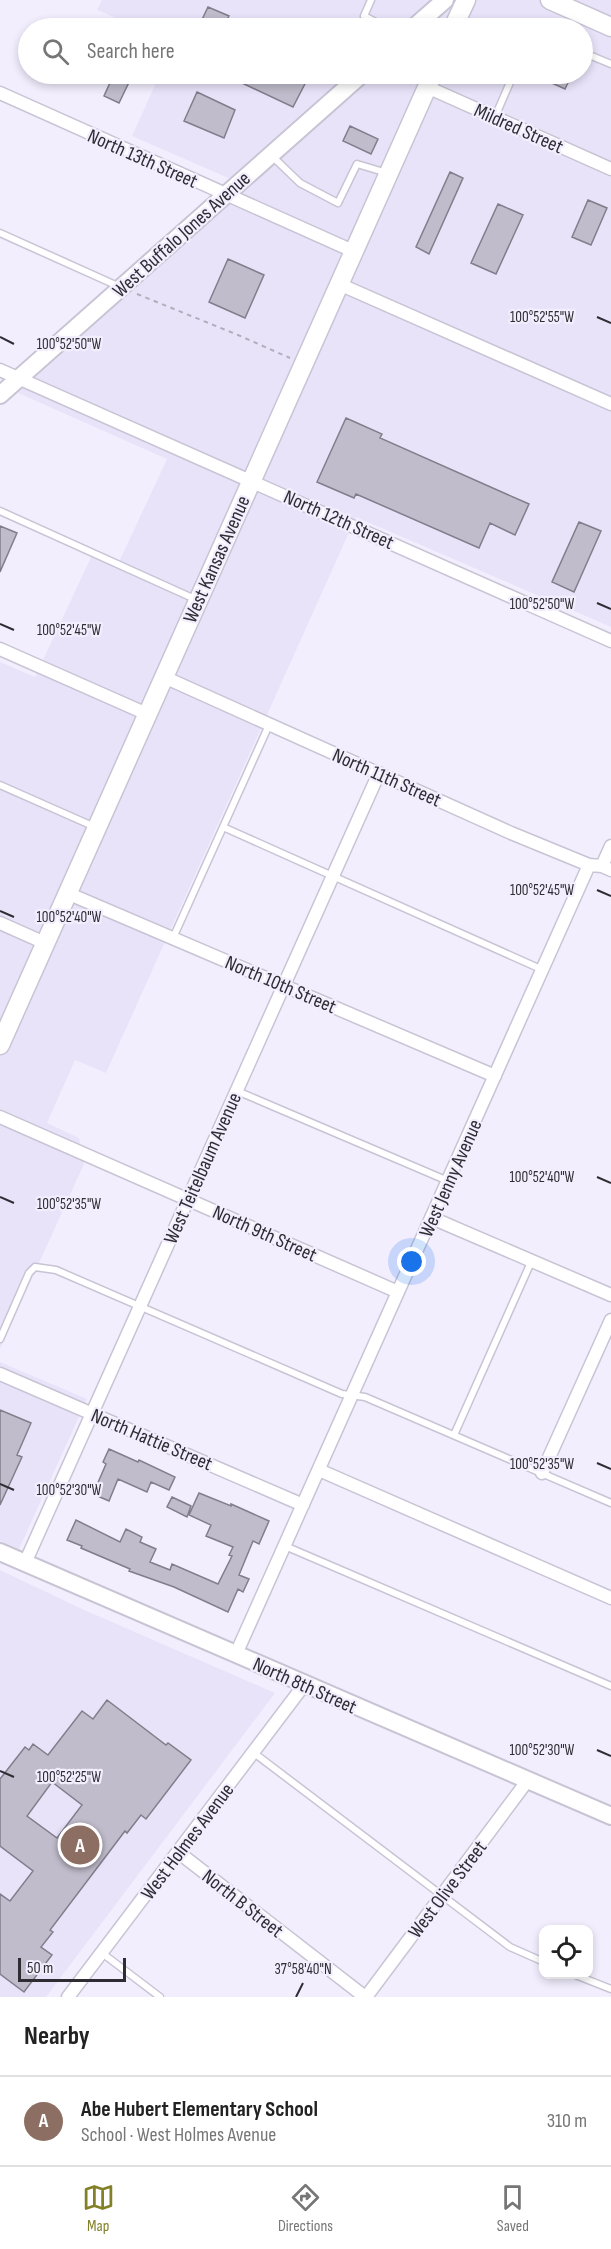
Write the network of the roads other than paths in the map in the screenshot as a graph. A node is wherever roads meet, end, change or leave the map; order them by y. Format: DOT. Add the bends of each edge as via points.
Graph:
graph roads {
  1 [pos="371,0"];
  2 [pos="445,0"];
  3 [pos="466,0"];
  4 [pos="550,0"];
  5 [pos="574,5"];
  6 [pos="367,18"];
  7 [pos="424,18"];
  8 [pos="458,18"];
  9 [pos="611,27"];
  10 [pos="593,57"];
  11 [pos="611,64"];
  12 [pos="351,84"];
  13 [pos="428,84"];
  14 [pos="437,84"];
  15 [pos="509,84"];
  16 [pos="0,93"];
  17 [pos="495,117"];
  18 [pos="271,154"];
  19 [pos="611,169"];
  20 [pos="388,173"];
  21 [pos="225,195"];
  22 [pos="0,233"];
  23 [pos="353,252"];
  24 [pos="339,284"];
  25 [pos="121,288"];
  26 [pos="0,370"];
  27 [pos="19,378"];
  28 [pos="0,395"];
  29 [pos="611,404"];
  30 [pos="252,480"];
  31 [pos="0,511"];
  32 [pos="198,600"];
  33 [pos="611,641"];
  34 [pos="0,649"];
  35 [pos="164,676"];
  36 [pos="147,714"];
  37 [pos="269,724"];
  38 [pos="378,773"];
  39 [pos="0,784"];
  40 [pos="96,827"];
  41 [pos="223,827"];
  42 [pos="611,846"];
  43 [pos="589,866"];
  44 [pos="607,868"];
  45 [pos="333,876"];
  46 [pos="67,893"];
  47 [pos="0,923"];
  48 [pos="173,938"];
  49 [pos="45,943"];
  50 [pos="543,970"];
  51 [pos="284,985"];
  52 [pos="0,1045"];
  53 [pos="495,1076"];
  54 [pos="237,1091"];
  55 [pos="0,1117"];
  56 [pos="448,1181"];
  57 [pos="188,1199"];
  58 [pos="432,1218"];
  59 [pos="532,1260"];
  60 [pos="398,1292"];
  61 [pos="611,1295"];
  62 [pos="140,1306"];
  63 [pos="611,1320"];
  64 [pos="0,1339"];
  65 [pos="0,1374"];
  66 [pos="352,1395"];
  67 [pos="92,1413"];
  68 [pos="454,1435"];
  69 [pos="319,1470"];
  70 [pos="543,1473"];
  71 [pos="611,1503"];
  72 [pos="303,1505"];
  73 [pos="285,1546"];
  74 [pos="0,1552"];
  75 [pos="25,1563"];
  76 [pos="611,1598"];
  77 [pos="236,1654"];
  78 [pos="304,1684"];
  79 [pos="611,1686"];
  80 [pos="254,1753"];
  81 [pos="528,1780"];
  82 [pos="611,1816"];
  83 [pos="178,1852"];
  84 [pos="441,1896"];
  85 [pos="102,1953"];
  86 [pos="539,1960"];
  87 [pos="586,1979"];
  88 [pos="611,1989"];
  89 [pos="68,1997"];
  90 [pos="160,1997"];
  91 [pos="366,1997"];
  1 -- 6 [label="lane" via="363,16"];
  2 -- 7 [label="street"];
  3 -- 8 [label="main road"];
  4 -- 5 [label="main road"];
  5 -- 9 [label="main road"];
  10 -- 11 [label="lane"];
  12 -- 18 [label="street, West Buffalo Jones Avenue"];
  13 -- 20 [label="main road, West Kansas Avenue"];
  14 -- 17 [label="street, Mildred Street"];
  15 -- 17 [label="lane"];
  16 -- 21 [label="street, North 13th Street"];
  17 -- 19 [label="street, Mildred Street"];
  18 -- 20 [label="lane" via="300,183 338,203 357,164"];
  18 -- 21 [label="street, West Buffalo Jones Avenue"];
  20 -- 23 [label="main road, West Kansas Avenue"];
  21 -- 23 [label="street, North 13th Street"];
  21 -- 25 [label="street, West Buffalo Jones Avenue"];
  22 -- 25 [label="lane"];
  23 -- 24 [label="main road, West Kansas Avenue"];
  24 -- 29 [label="street"];
  24 -- 30 [label="main road, West Kansas Avenue"];
  25 -- 27 [label="street, West Buffalo Jones Avenue"];
  26 -- 27 [label="street, North 12th Street"];
  27 -- 28 [label="street, West Buffalo Jones Avenue"];
  27 -- 30 [label="street, North 12th Street"];
  30 -- 32 [label="main road, West Kansas Avenue"];
  30 -- 33 [label="street, North 12th Street"];
  31 -- 32 [label="lane"];
  32 -- 35 [label="main road, West Kansas Avenue"];
  34 -- 36 [label="street"];
  35 -- 36 [label="main road, West Kansas Avenue"];
  35 -- 37 [label="street, North 11th Street"];
  36 -- 40 [label="main road, West Kansas Avenue"];
  37 -- 38 [label="street, North 11th Street"];
  37 -- 41 [label="lane"];
  38 -- 43 [label="street, North 11th Street"];
  38 -- 45 [label="street, West Teitelbaum Avenue"];
  39 -- 40 [label="lane"];
  40 -- 46 [label="main road, West Kansas Avenue"];
  41 -- 45 [label="lane"];
  41 -- 48 [label="lane"];
  42 -- 44 [label="street"];
  43 -- 44 [label="street, North 11th Street"];
  43 -- 50 [label="street, West Jenny Avenue"];
  45 -- 50 [label="lane"];
  45 -- 51 [label="street, West Teitelbaum Avenue"];
  46 -- 48 [label="street, North 10th Street"];
  46 -- 49 [label="main road, West Kansas Avenue"];
  47 -- 49 [label="street"];
  48 -- 51 [label="street, North 10th Street"];
  49 -- 52 [label="main road, West Kansas Avenue"];
  50 -- 53 [label="street, West Jenny Avenue"];
  51 -- 53 [label="street, North 10th Street"];
  51 -- 54 [label="street, West Teitelbaum Avenue"];
  53 -- 56 [label="street, West Jenny Avenue"];
  54 -- 56 [label="lane"];
  54 -- 57 [label="street, West Teitelbaum Avenue"];
  55 -- 57 [label="street, North 9th Street"];
  56 -- 58 [label="street, West Jenny Avenue"];
  57 -- 60 [label="street, North 9th Street"];
  57 -- 62 [label="street, West Teitelbaum Avenue"];
  58 -- 59 [label="street"];
  58 -- 60 [label="street, West Jenny Avenue"];
  59 -- 61 [label="street"];
  59 -- 68 [label="lane"];
  60 -- 66 [label="street, West Jenny Avenue"];
  62 -- 64 [label="lane" via="56,1270 35,1267"];
  62 -- 66 [label="lane"];
  62 -- 67 [label="street, West Teitelbaum Avenue"];
  63 -- 70 [label="street"];
  65 -- 67 [label="street, North Hattie Street"];
  66 -- 68 [label="lane"];
  66 -- 69 [label="street, West Jenny Avenue"];
  67 -- 72 [label="street, North Hattie Street"];
  67 -- 75 [label="street, West Teitelbaum Avenue"];
  68 -- 70 [label="lane"];
  69 -- 72 [label="street, West Jenny Avenue"];
  69 -- 76 [label="street"];
  70 -- 71 [label="lane"];
  72 -- 73 [label="street, West Jenny Avenue"];
  73 -- 77 [label="street, West Jenny Avenue"];
  73 -- 79 [label="lane"];
  74 -- 75 [label="street, North 8th Street"];
  75 -- 77 [label="street, North 8th Street"];
  77 -- 78 [label="street, North 8th Street"];
  78 -- 80 [label="street, West Holmes Avenue"];
  78 -- 81 [label="street, North 8th Street"];
  80 -- 83 [label="street, West Holmes Avenue"];
  80 -- 84 [label="lane"];
  81 -- 82 [label="street, North 8th Street"];
  81 -- 84 [label="street, West Olive Street"];
  83 -- 85 [label="street, West Holmes Avenue"];
  83 -- 91 [label="street, North B Street"];
  84 -- 86 [label="lane" via="510,1947"];
  84 -- 91 [label="street, West Olive Street"];
  85 -- 89 [label="street, West Holmes Avenue"];
  85 -- 90 [label="lane"];
  87 -- 88 [label="lane"];
}
